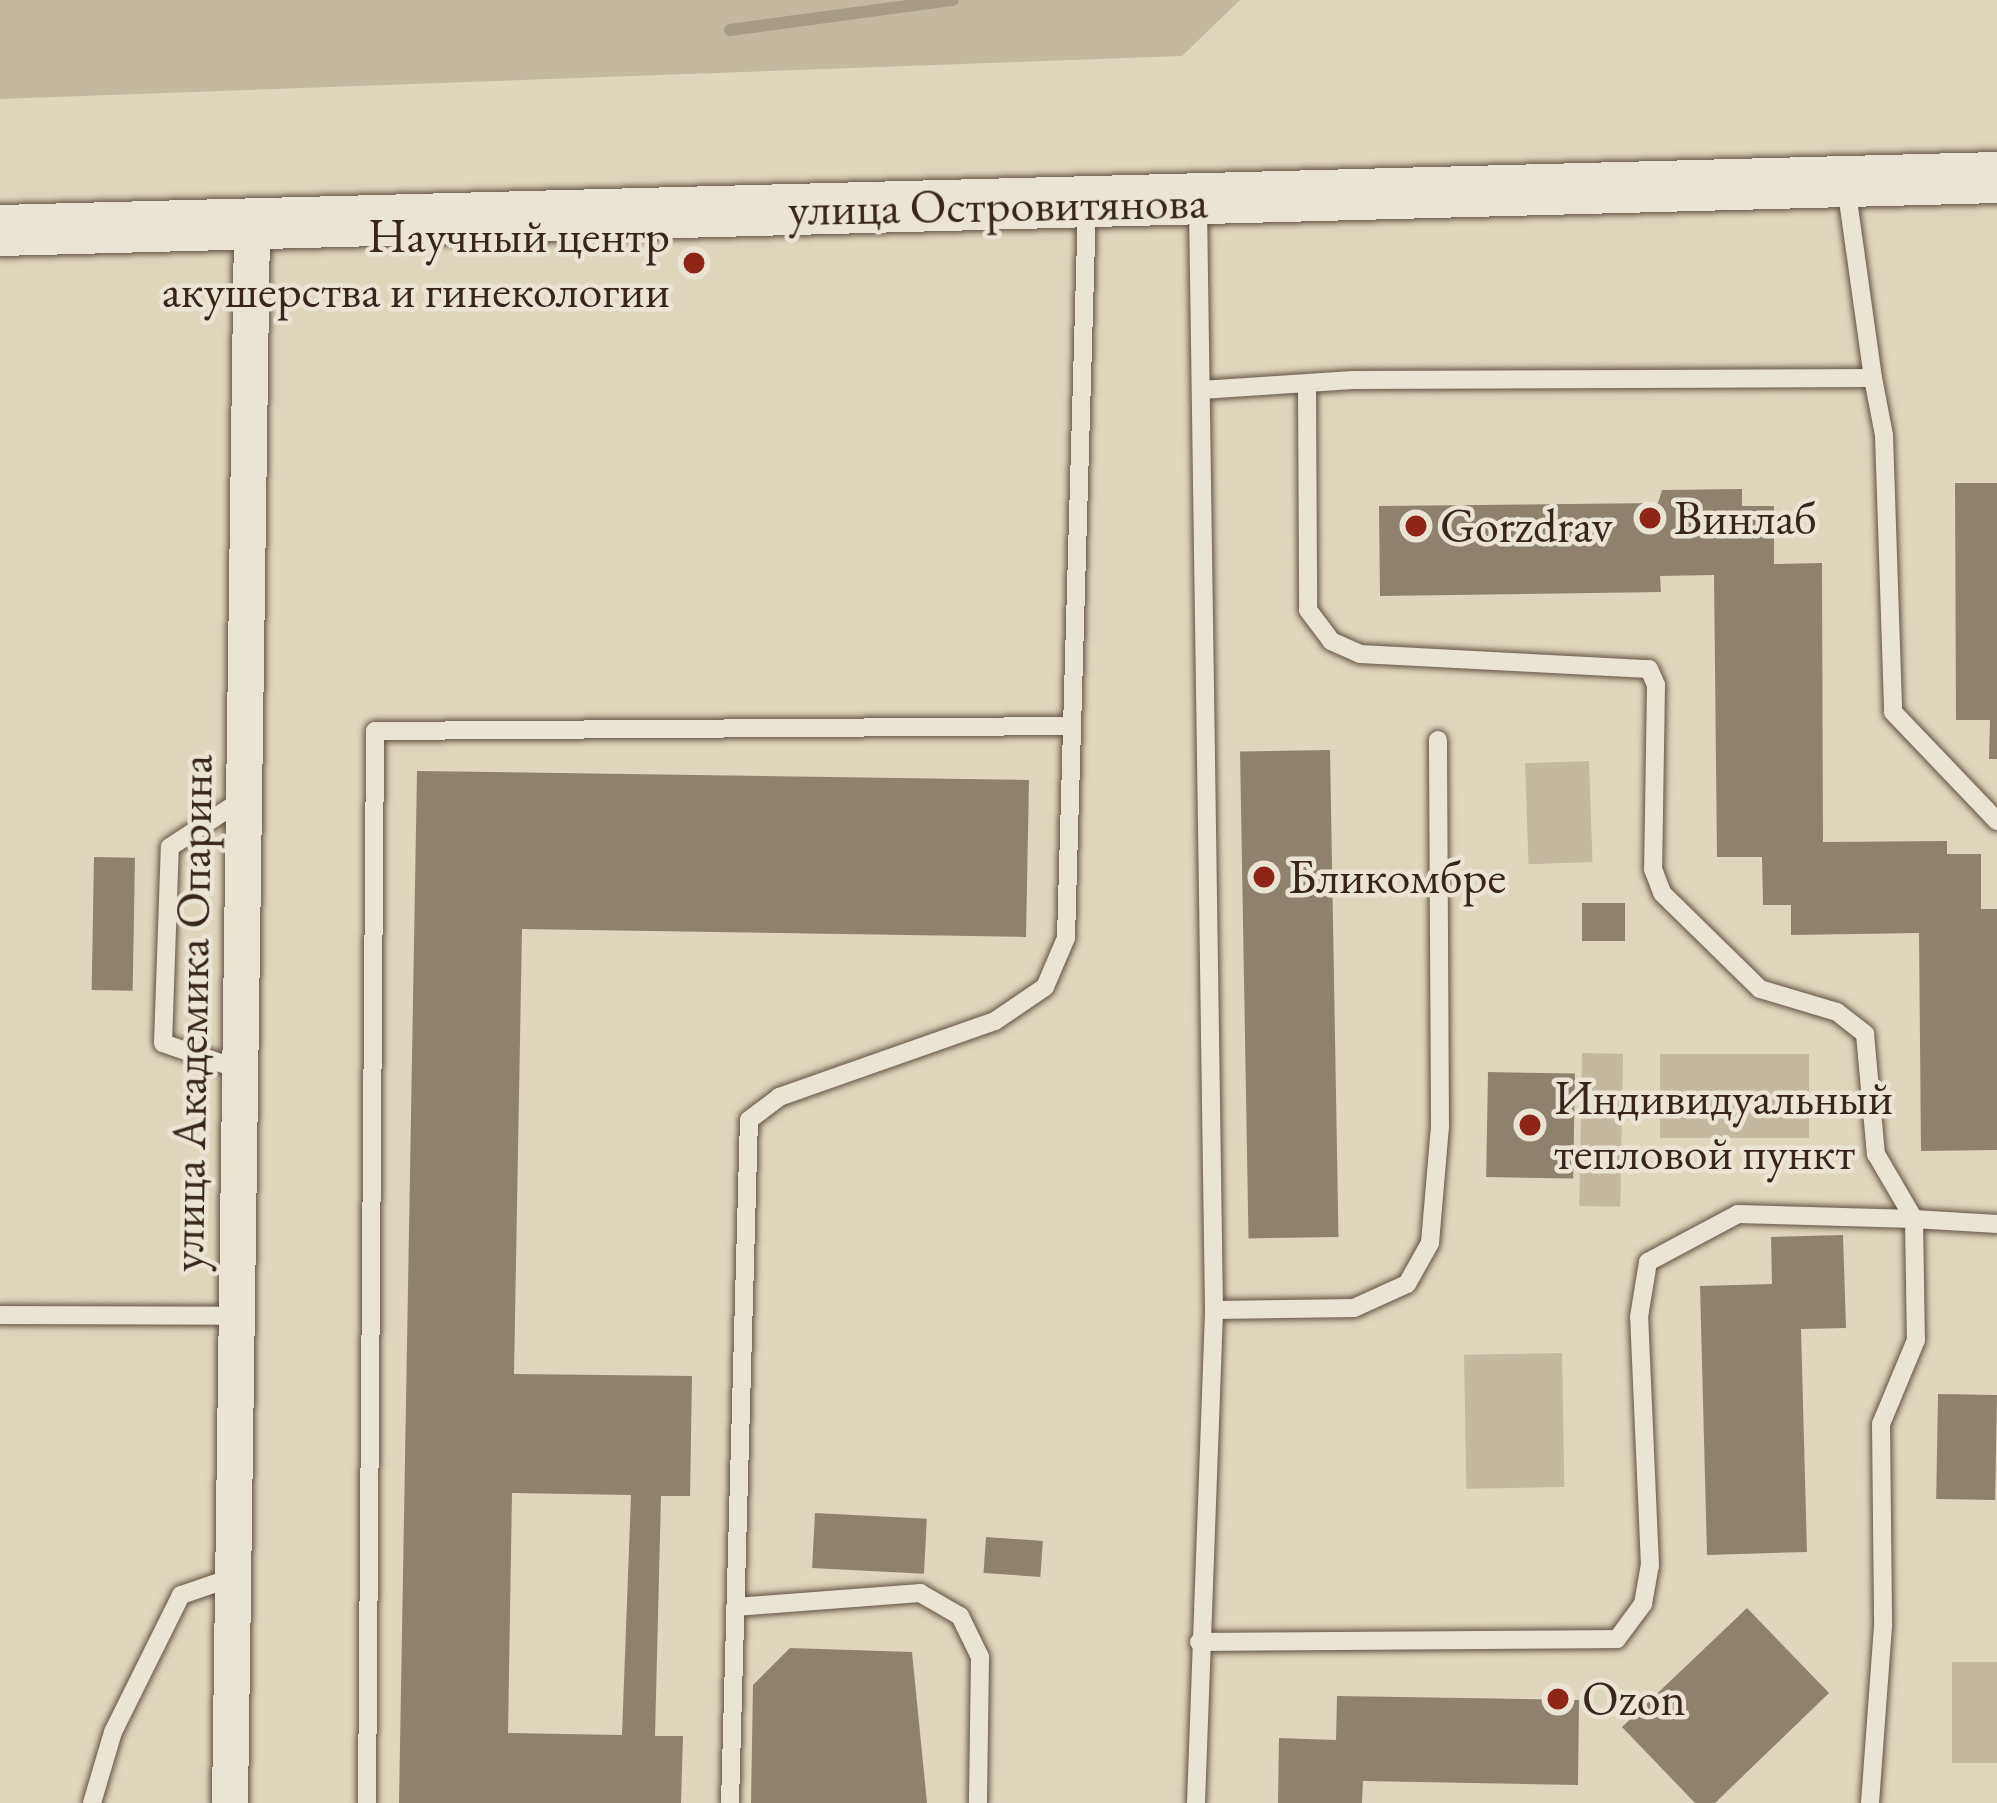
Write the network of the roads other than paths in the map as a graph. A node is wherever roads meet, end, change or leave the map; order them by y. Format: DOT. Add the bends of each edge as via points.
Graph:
graph roads {
  1 [pos="1997,178"];
  2 [pos="1846,185"];
  3 [pos="1198,200"];
  4 [pos="1087,203"];
  5 [pos="252,224"];
  6 [pos="0,230"];
  7 [pos="1873,378"];
  8 [pos="1307,386"];
  9 [pos="1201,390"];
  10 [pos="1071,726"];
  11 [pos="1438,740"];
  12 [pos="243,799"];
  13 [pos="1997,821"];
  14 [pos="238,1069"];
  15 [pos="1913,1219"];
  16 [pos="1997,1223"];
  17 [pos="1214,1310"];
  18 [pos="0,1315"];
  19 [pos="234,1316"];
  20 [pos="234,1576"];
  21 [pos="735,1606"];
  22 [pos="1199,1642"];
  23 [pos="92,1803"];
  24 [pos="230,1803"];
  25 [pos="367,1803"];
  26 [pos="730,1803"];
  27 [pos="978,1803"];
  28 [pos="1196,1803"];
  29 [pos="1870,1803"];
  1 -- 2 [label="main road, улица Островитянова"];
  2 -- 3 [label="main road, улица Островитянова"];
  2 -- 7 [label="lane"];
  3 -- 4 [label="main road, улица Островитянова"];
  3 -- 9 [label="lane"];
  4 -- 5 [label="main road, улица Островитянова"];
  4 -- 10 [label="lane"];
  5 -- 6 [label="main road, улица Островитянова"];
  5 -- 12 [label="street, улица Академика Опарина"];
  7 -- 8 [label="lane"];
  7 -- 13 [label="lane" via="1884,435 1893,712"];
  8 -- 9 [label="lane"];
  8 -- 15 [label="lane" via="1308,610 1331,641 1360,654 1649,669 1653,869 1661,893 1760,989 1837,1012 1865,1034 1876,1154"];
  9 -- 17 [label="lane"];
  10 -- 21 [label="lane" via="1066,938 1045,987 995,1021 779,1097 749,1120"];
  10 -- 25 [label="lane" via="375,731"];
  11 -- 17 [label="lane" via="1440,1126 1430,1243 1407,1284 1354,1308"];
  12 -- 14 [label="street, улица Академика Опарина"];
  12 -- 14 [label="lane" via="170,847 163,1043"];
  14 -- 19 [label="street, улица Академика Опарина"];
  15 -- 16 [label="lane"];
  15 -- 22 [label="lane" via="1738,1214 1648,1262 1639,1317 1650,1566 1643,1604 1617,1639"];
  15 -- 29 [label="lane" via="1916,1340 1881,1424 1883,1626"];
  17 -- 22 [label="lane"];
  18 -- 19 [label="lane"];
  19 -- 20 [label="street, улица Академика Опарина"];
  20 -- 23 [label="lane" via="182,1595 113,1732"];
  20 -- 24 [label="street, улица Академика Опарина"];
  21 -- 26 [label="lane"];
  21 -- 27 [label="lane" via="920,1593 960,1616 980,1657"];
  22 -- 28 [label="lane"];
}
